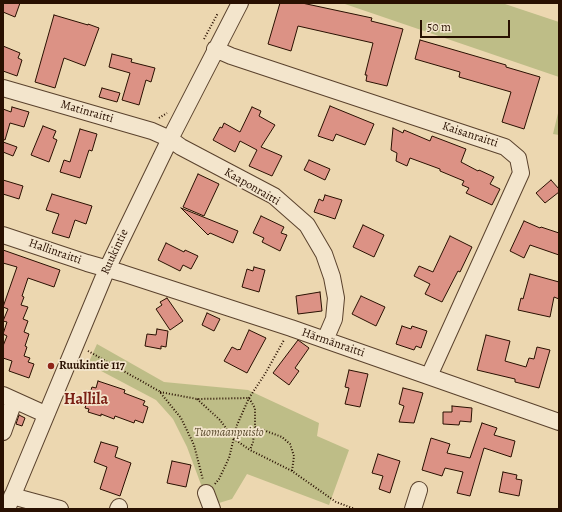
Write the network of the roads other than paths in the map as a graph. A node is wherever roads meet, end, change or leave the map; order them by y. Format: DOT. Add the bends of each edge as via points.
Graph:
graph roads {
  1 [pos="240,3"];
  2 [pos="215,49"];
  3 [pos="3,88"];
  4 [pos="170,139"];
  5 [pos="3,235"];
  6 [pos="106,268"];
  7 [pos="325,340"];
  8 [pos="429,376"];
  9 [pos="9,398"];
  10 [pos="46,414"];
  11 [pos="559,422"];
  12 [pos="3,432"];
  13 [pos="419,490"];
  14 [pos="10,493"];
  15 [pos="206,493"];
  16 [pos="60,509"];
  17 [pos="212,509"];
  18 [pos="413,509"];
  1 -- 2 [label="street, Ruukintie"];
  2 -- 4 [label="street, Ruukintie"];
  2 -- 8 [label="street, Kaisanraitti" via="505,147 518,158 521,173"];
  3 -- 4 [label="street, Matinraitti" via="152,131"];
  4 -- 6 [label="street, Ruukintie"];
  4 -- 7 [label="street, Kaaponraitti" via="274,196 307,225 324,254 336,298 334,319"];
  5 -- 6 [label="street, Hallinraitti"];
  6 -- 7 [label="street, Härmänraitti"];
  6 -- 10 [label="street, Ruukintie"];
  7 -- 8 [label="street, Härmänraitti"];
  8 -- 11 [label="street, Härmänraitti"];
  9 -- 10 [label="street"];
  9 -- 12 [label="street"];
  10 -- 14 [label="street, Ruukintie"];
  13 -- 18 [label="street"];
  14 -- 16 [label="street"];
  15 -- 17 [label="street"];
}
